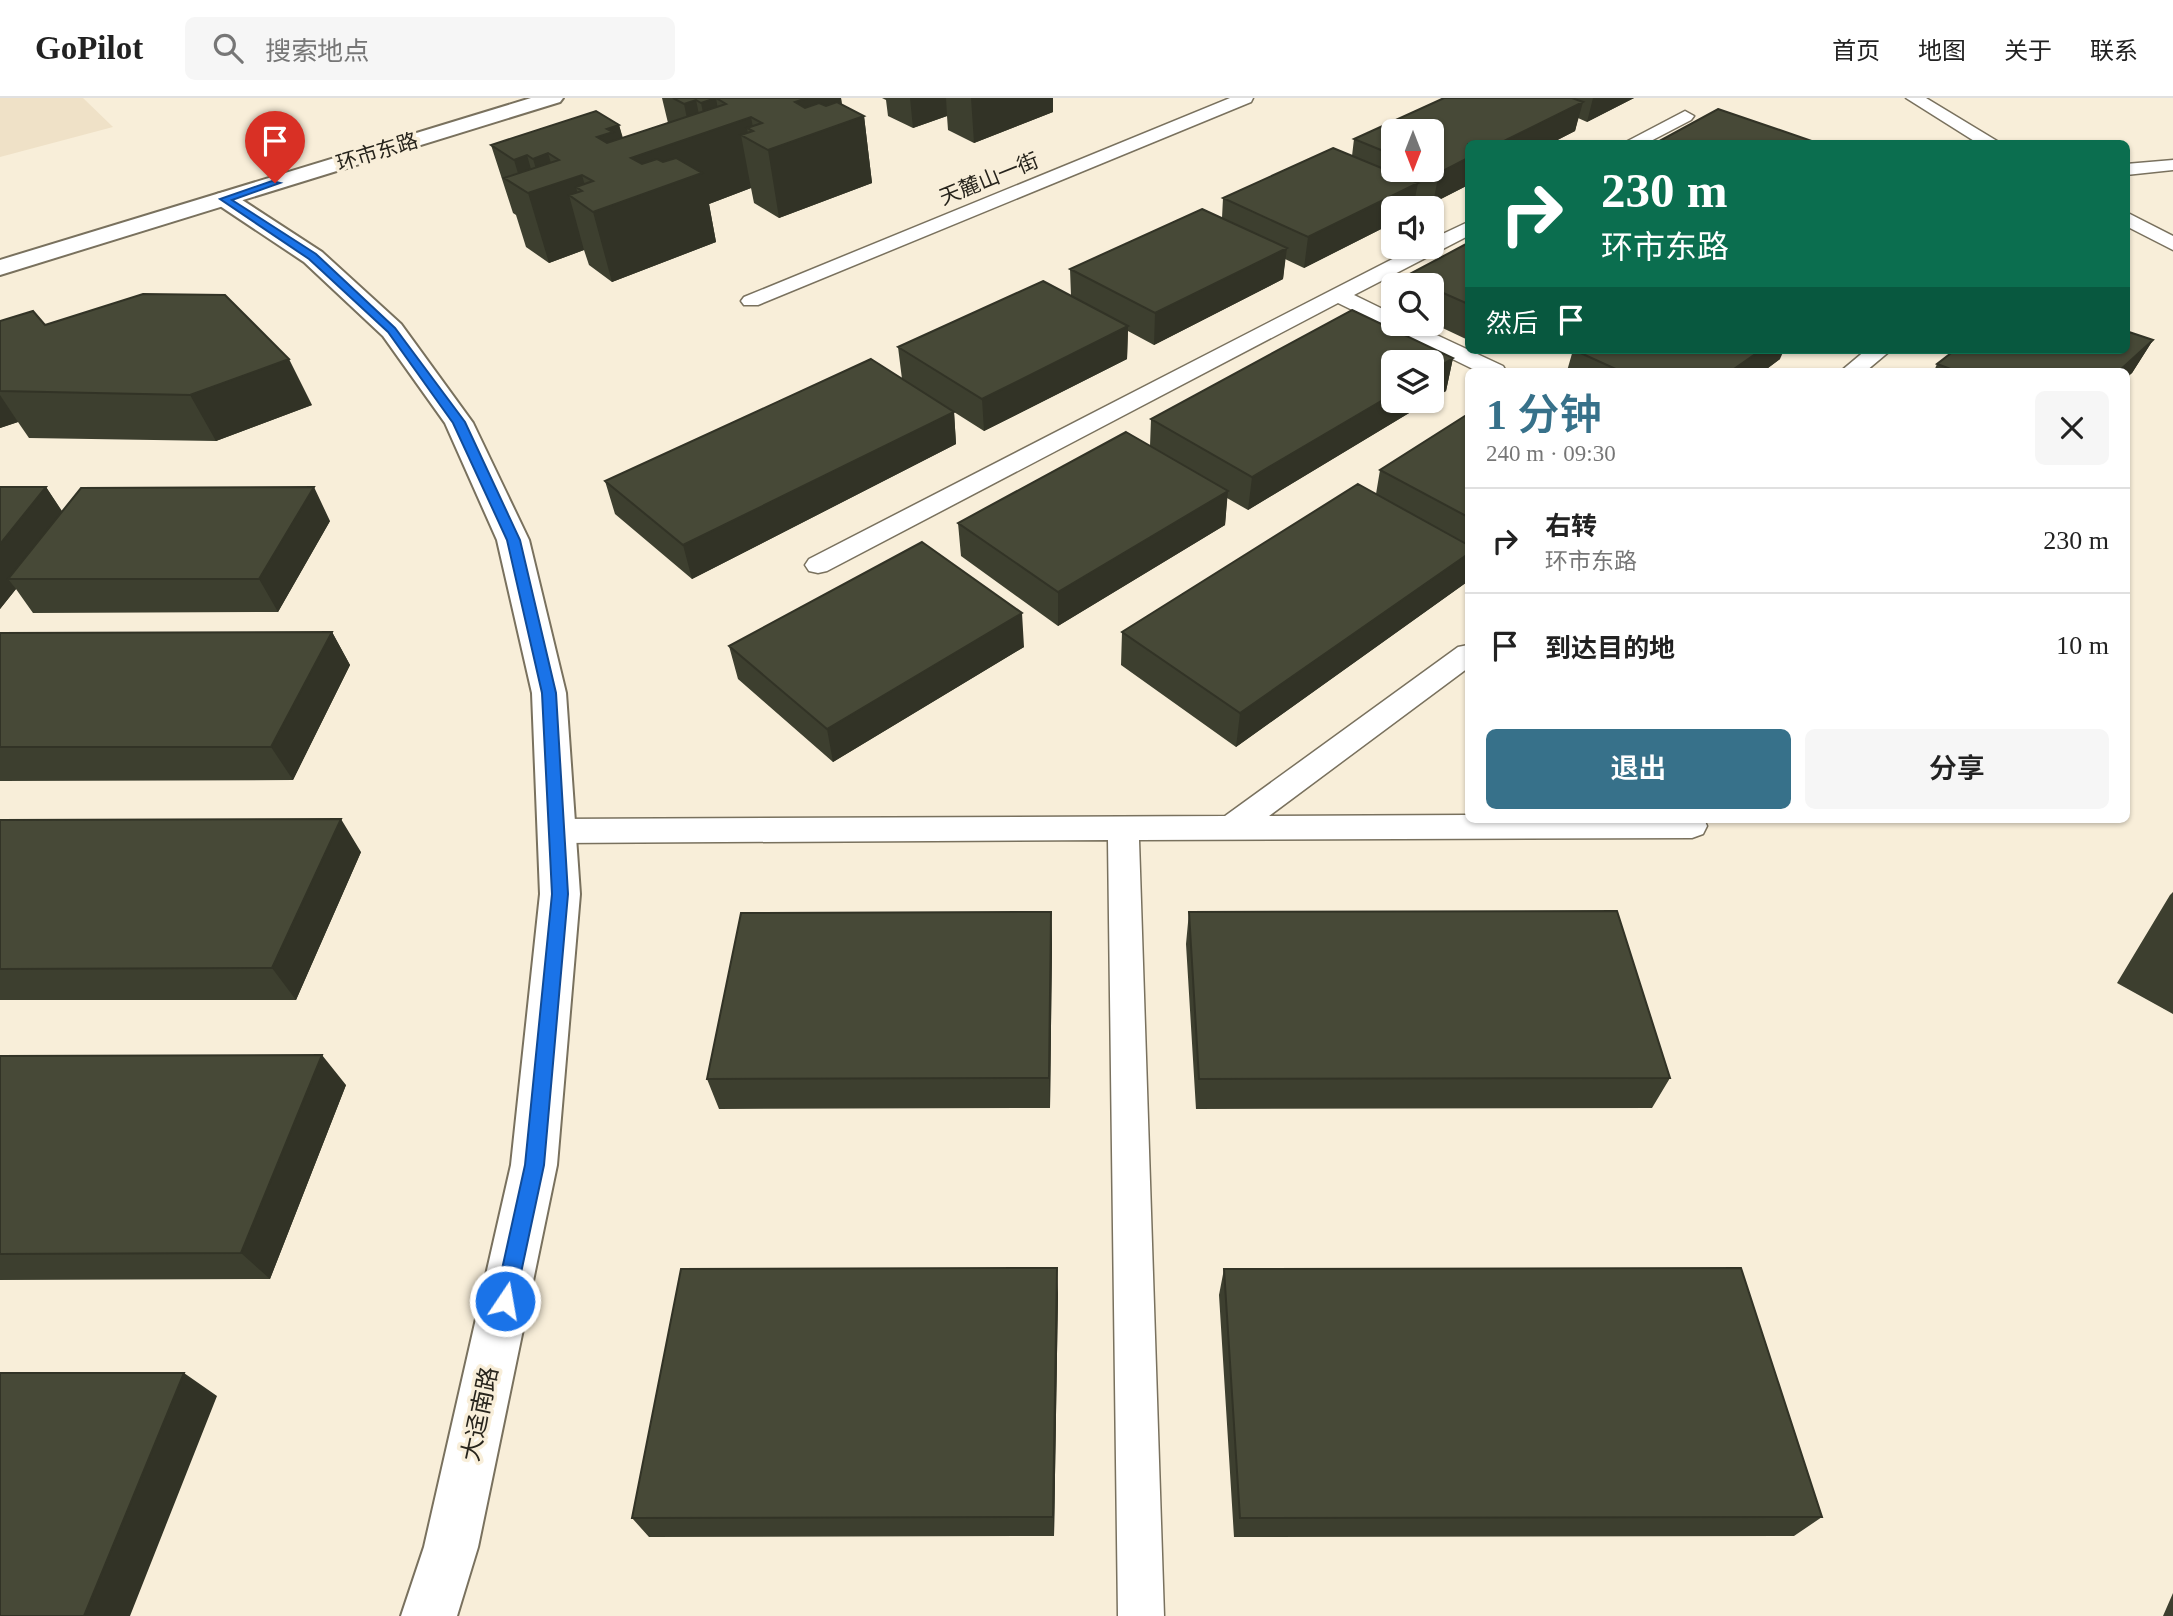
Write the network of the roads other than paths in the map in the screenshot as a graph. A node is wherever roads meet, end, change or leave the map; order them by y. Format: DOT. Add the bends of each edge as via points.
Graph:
graph roads {
  1 [pos="553,98"];
  2 [pos="1245,98"];
  3 [pos="1914,98"];
  4 [pos="1685,116"];
  5 [pos="1639,140"];
  6 [pos="1986,140"];
  7 [pos="2173,164"];
  8 [pos="2130,169"];
  9 [pos="225,199"];
  10 [pos="2130,220"];
  11 [pos="1465,230"];
  12 [pos="1444,240"];
  13 [pos="2173,244"];
  14 [pos="1408,259"];
  15 [pos="0,268"];
  16 [pos="1337,295"];
  17 [pos="751,301"];
  18 [pos="1381,316"];
  19 [pos="1422,336"];
  20 [pos="1875,354"];
  21 [pos="1489,368"];
  22 [pos="1856,368"];
  23 [pos="818,565"];
  24 [pos="1465,655"];
  25 [pos="1123,827"];
  26 [pos="1234,827"];
  27 [pos="1692,827"];
  28 [pos="557,831"];
  29 [pos="429,1616"];
  30 [pos="1141,1616"];
  1 -- 9 [label="street, 环市东路"];
  2 -- 17 [label="lane, 天麓山一街"];
  3 -- 6 [label="lane"];
  4 -- 5 [label="lane"];
  7 -- 8 [label="lane"];
  9 -- 15 [label="street, 环市东路"];
  9 -- 28 [label="street, 大迳南路" via="313,257 392,330 459,422 513,540 549,693"];
  10 -- 13 [label="lane"];
  11 -- 12 [label="lane"];
  14 -- 16 [label="lane"];
  16 -- 18 [label="lane"];
  16 -- 23 [label="lane"];
  19 -- 21 [label="lane"];
  20 -- 22 [label="lane"];
  24 -- 26 [label="lane"];
  25 -- 26 [label="lane"];
  25 -- 28 [label="lane"];
  25 -- 30 [label="lane"];
  26 -- 27 [label="lane"];
  28 -- 29 [label="street, 大迳南路" via="560,894 534,1165 451,1547"];
}
